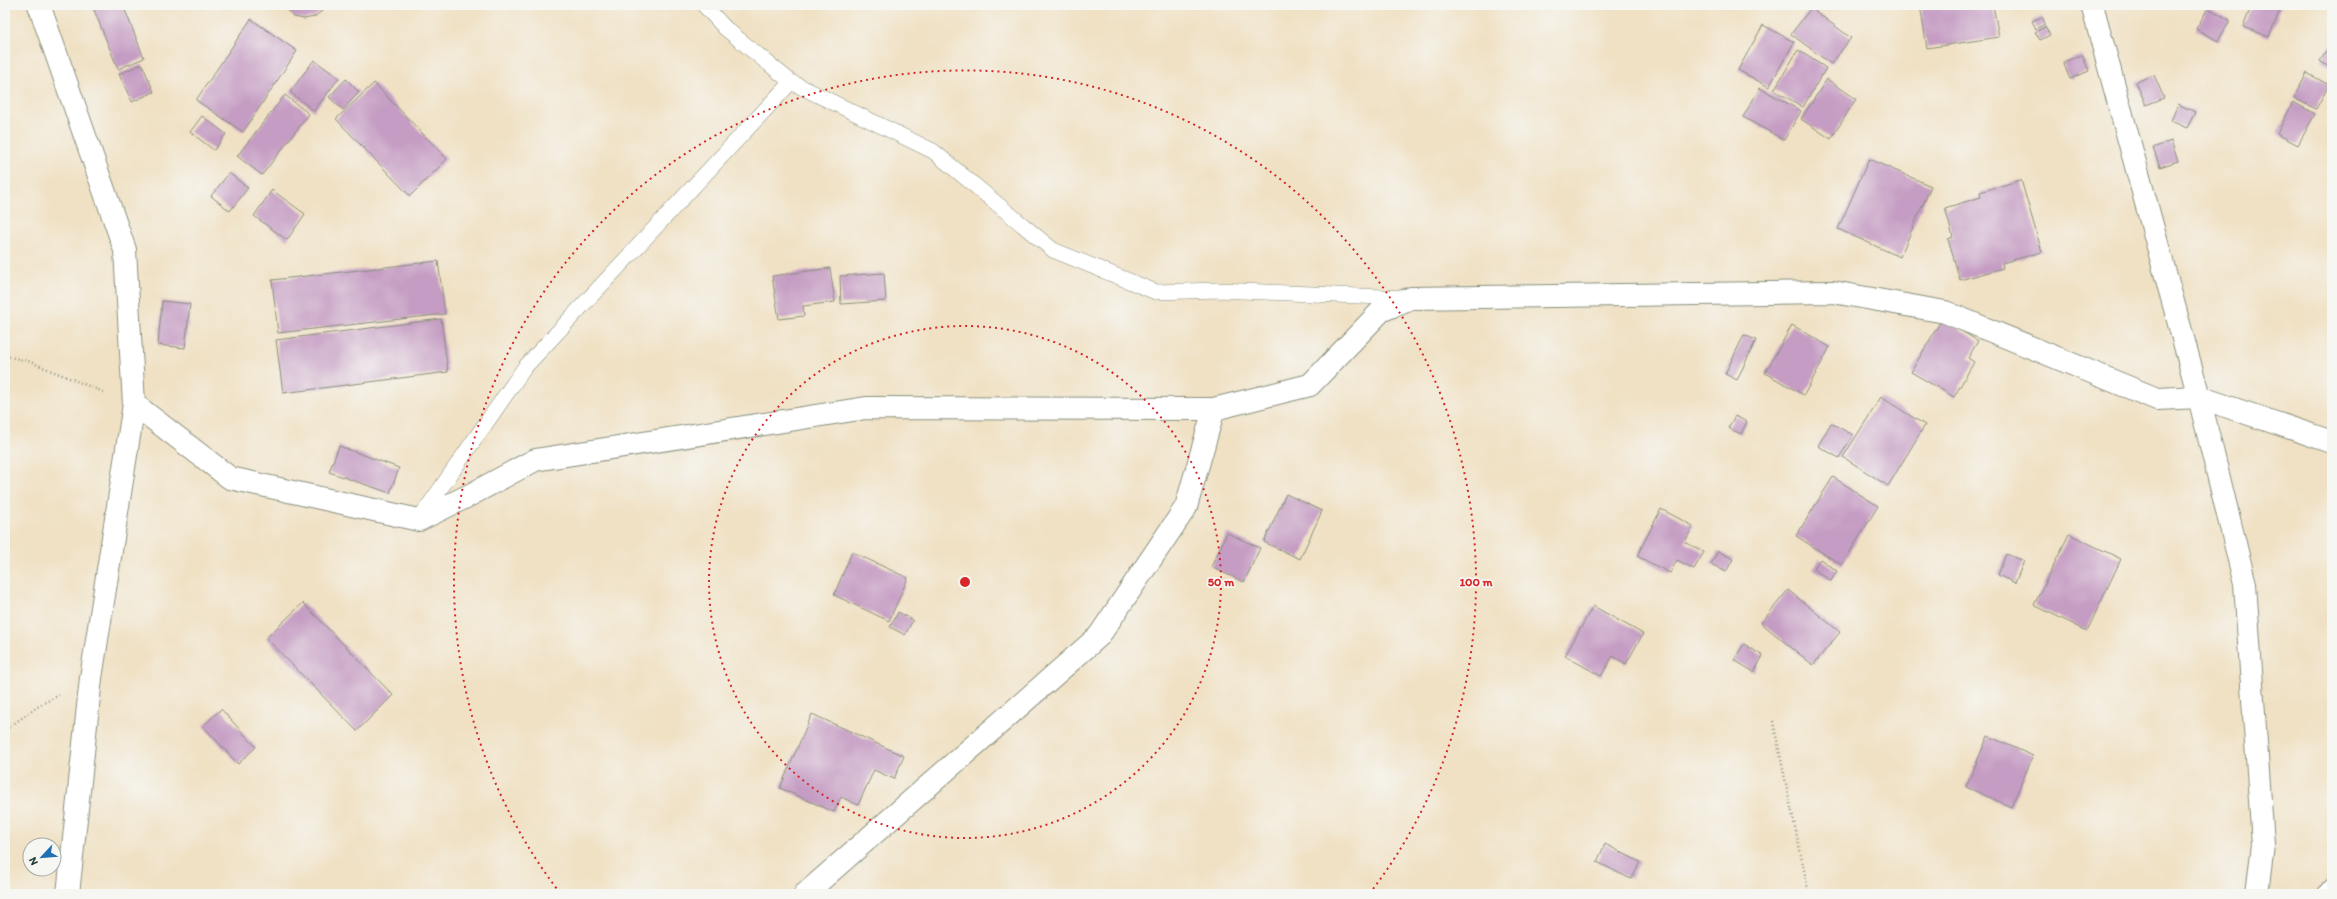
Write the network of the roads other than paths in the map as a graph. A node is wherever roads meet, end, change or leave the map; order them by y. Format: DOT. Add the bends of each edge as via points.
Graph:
graph roads {
  1 [pos="39,5"];
  2 [pos="704,5"];
  3 [pos="2092,5"];
  4 [pos="791,82"];
  5 [pos="1412,298"];
  6 [pos="2199,397"];
  7 [pos="134,404"];
  8 [pos="1214,409"];
  9 [pos="2332,442"];
  10 [pos="419,520"];
  11 [pos="2332,890"];
  12 [pos="68,894"];
  13 [pos="805,894"];
  14 [pos="2257,894"];
  15 [pos="2329,894"];
  1 -- 7 [label="street" via="125,250"];
  2 -- 4 [label="lane" via="725,28"];
  3 -- 6 [label="street"];
  4 -- 5 [label="lane" via="933,151 1052,250 1156,292 1218,290"];
  4 -- 10 [label="lane" via="525,367"];
  5 -- 6 [label="street" via="1833,292 1945,312 2157,399"];
  5 -- 8 [label="street" via="1381,312 1310,385"];
  6 -- 9 [label="street"];
  6 -- 14 [label="street" via="2245,584 2263,844"];
  7 -- 10 [label="street" via="230,478"];
  7 -- 12 [label="street" via="91,678"];
  8 -- 10 [label="street" via="866,408 535,460"];
  8 -- 13 [label="street" via="1186,507 1098,636"];
  11 -- 15 [label="street"];
}
